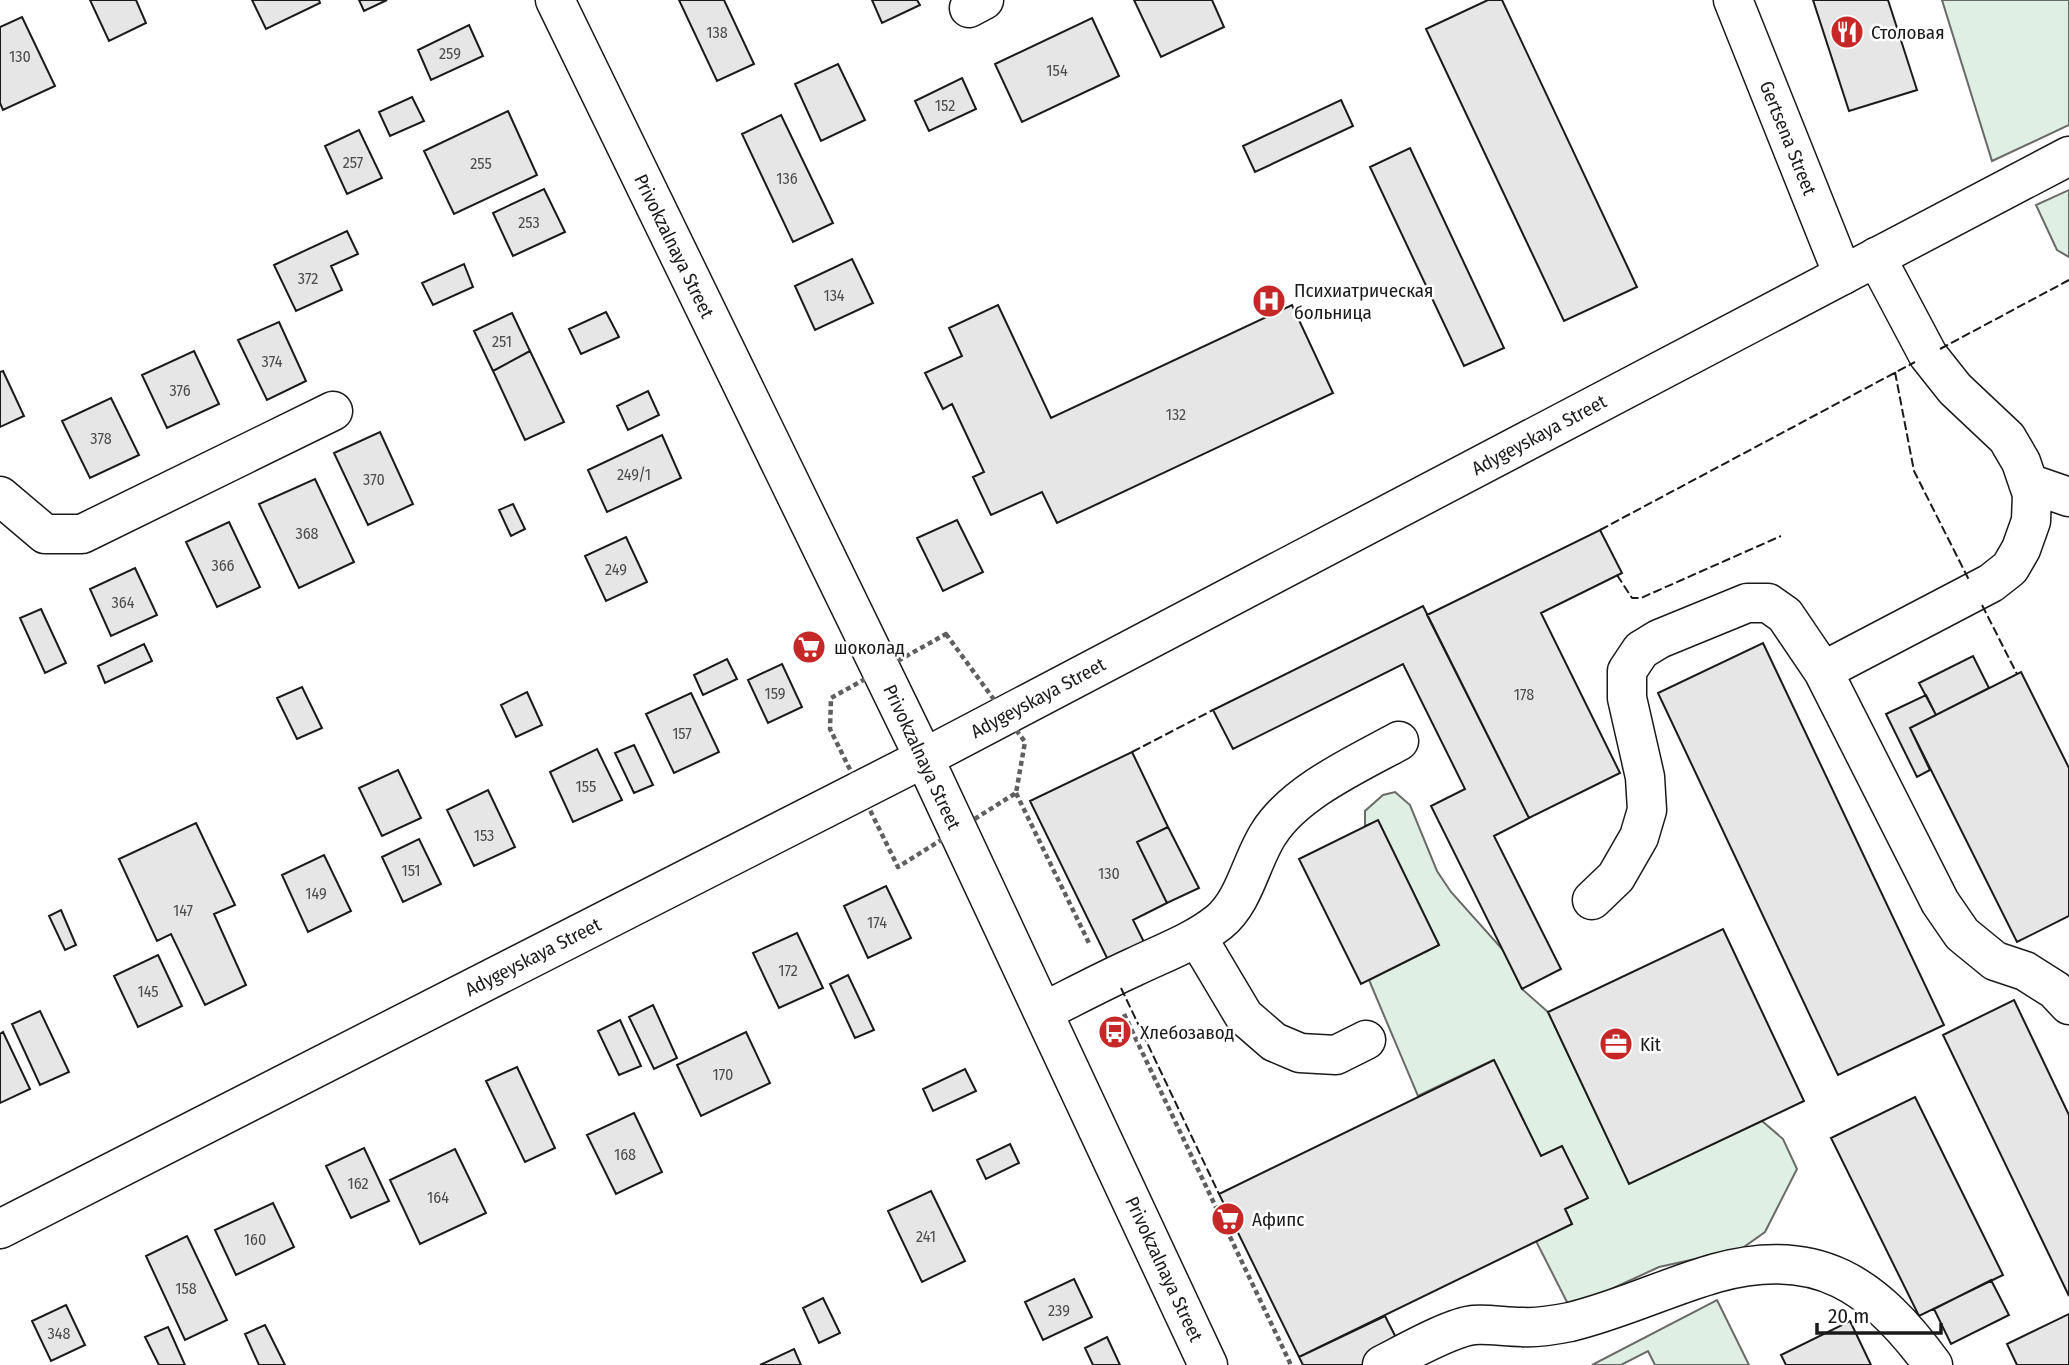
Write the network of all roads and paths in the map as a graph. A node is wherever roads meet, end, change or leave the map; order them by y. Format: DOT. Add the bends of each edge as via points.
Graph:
graph roads {
  1 [pos="555,0"];
  2 [pos="1733,0"];
  3 [pos="2069,156"];
  4 [pos="1876,257"];
  5 [pos="1843,275"];
  6 [pos="333,411"];
  7 [pos="2028,482"];
  8 [pos="0,496"];
  9 [pos="2069,497"];
  10 [pos="1823,671"];
  11 [pos="1399,741"];
  12 [pos="924,758"];
  13 [pos="1016,793"];
  14 [pos="1592,900"];
  15 [pos="1197,937"];
  16 [pos="1107,980"];
  17 [pos="2069,1005"];
  18 [pos="1042,1012"];
  19 [pos="1366,1040"];
  20 [pos="0,1229"];
  21 [pos="1208,1365"];
  22 [pos="1291,1365"];
  23 [pos="1381,1365"];
  24 [pos="1933,1365"];
  1 -- 12 [label="main road, Privokzalnaya Street"];
  2 -- 5 [label="main road, Gertsena Street"];
  3 -- 4 [label="main road, Adygeyskaya Street"];
  4 -- 5 [label="main road, Adygeyskaya Street"];
  4 -- 7 [label="main road" via="1928,355 1955,389 2007,438"];
  5 -- 12 [label="main road, Adygeyskaya Street"];
  6 -- 8 [label="main road" via="82,534 45,534"];
  7 -- 9 [label="main road"];
  7 -- 10 [label="main road" via="2031,520 2010,568 1976,592"];
  10 -- 14 [label="main road" via="1785,615 1768,603 1747,603 1641,650 1627,671 1627,698 1645,777 1647,810 1639,837 1616,877"];
  10 -- 17 [label="main road" via="1940,902 1962,934 1995,961 2025,971 2055,990"];
  11 -- 15 [label="main road" via="1284,814 1269,832 1240,895 1222,920"];
  12 -- 18 [label="main road, Privokzalnaya Street"];
  12 -- 20 [label="main road, Adygeyskaya Street"];
  13 -- 16 [label="path"];
  15 -- 16 [label="main road"];
  15 -- 19 [label="main road" via="1244,1016 1273,1042 1300,1053 1336,1055"];
  16 -- 18 [label="main road"];
  16 -- 22 [label="path"];
  18 -- 21 [label="main road, Privokzalnaya Street"];
  23 -- 24 [label="main road" via="1472,1325 1527,1328 1569,1322 1715,1273 1759,1264 1800,1264 1838,1277 1888,1311"];
}
